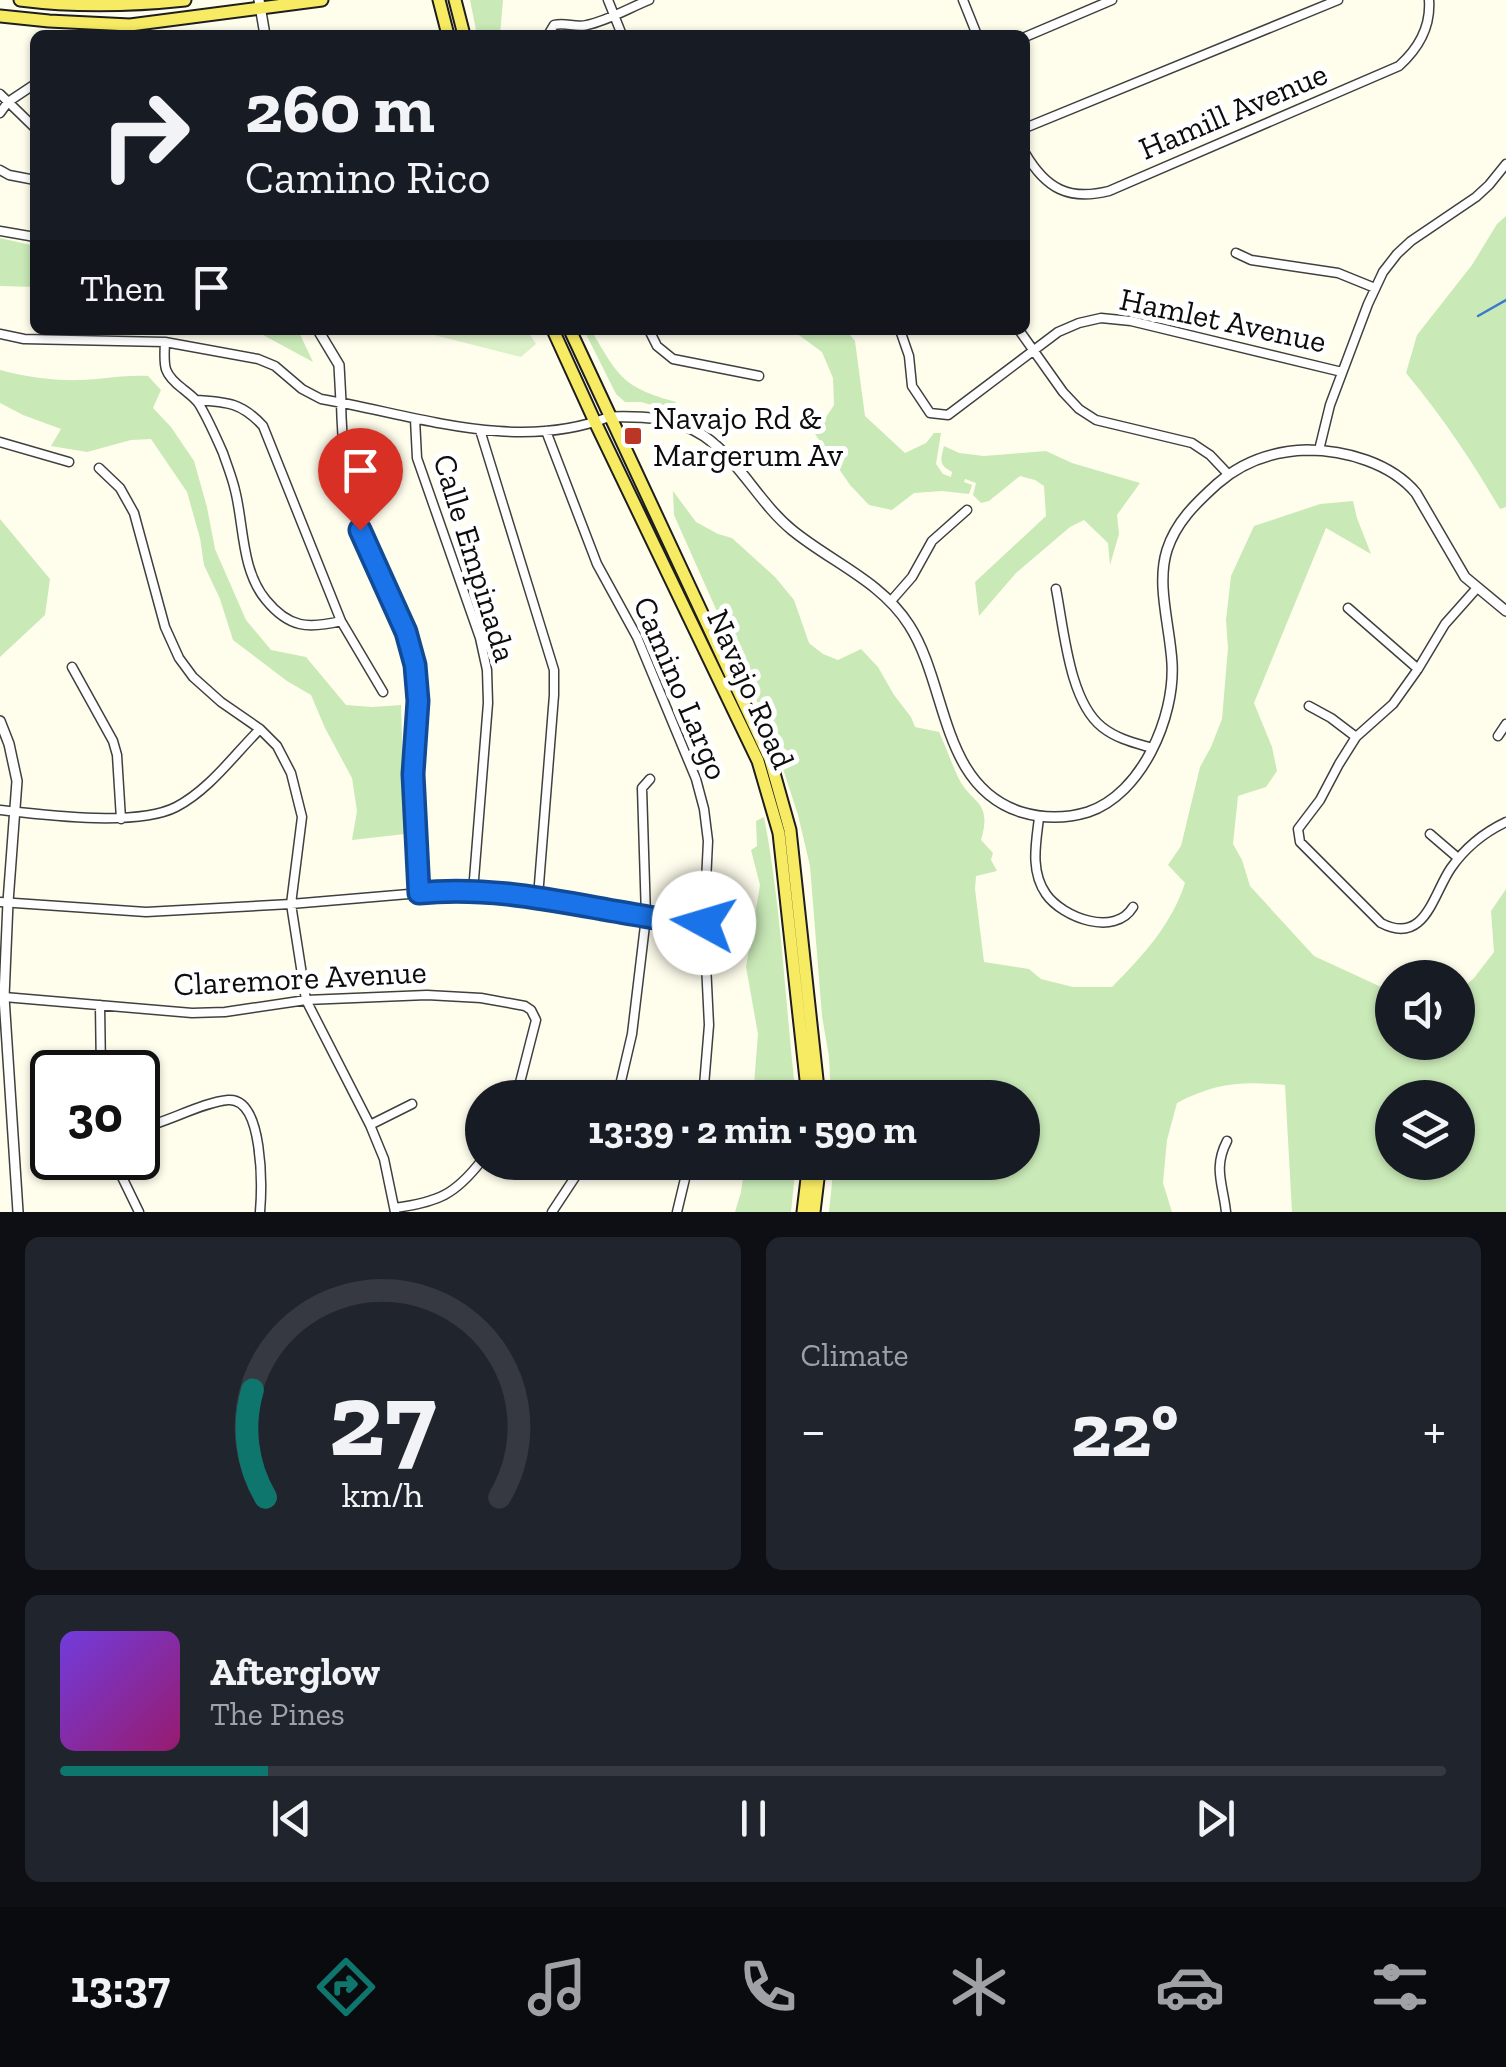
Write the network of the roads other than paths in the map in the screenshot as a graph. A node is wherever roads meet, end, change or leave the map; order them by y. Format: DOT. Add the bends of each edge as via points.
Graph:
graph roads {
  1 [pos="22,0"];
  2 [pos="185,0"];
  3 [pos="322,0"];
  4 [pos="439,0"];
  5 [pos="455,0"];
  6 [pos="608,0"];
  7 [pos="649,0"];
  8 [pos="963,0"];
  9 [pos="1112,0"];
  10 [pos="1338,0"];
  11 [pos="1428,0"];
  12 [pos="260,5"];
  13 [pos="614,14"];
  14 [pos="0,16"];
  15 [pos="264,30"];
  16 [pos="447,30"];
  17 [pos="463,30"];
  18 [pos="551,30"];
  19 [pos="620,30"];
  20 [pos="975,30"];
  21 [pos="1030,34"];
  22 [pos="30,87"];
  23 [pos="0,94"];
  24 [pos="8,102"];
  25 [pos="0,113"];
  26 [pos="30,123"];
  27 [pos="1030,126"];
  28 [pos="1030,162"];
  29 [pos="1506,164"];
  30 [pos="0,170"];
  31 [pos="30,179"];
  32 [pos="0,231"];
  33 [pos="30,236"];
  34 [pos="1236,253"];
  35 [pos="1375,288"];
  36 [pos="0,334"];
  37 [pos="321,335"];
  38 [pos="555,335"];
  39 [pos="572,335"];
  40 [pos="652,335"];
  41 [pos="902,335"];
  42 [pos="1022,335"];
  43 [pos="164,342"];
  44 [pos="1033,352"];
  45 [pos="1342,372"];
  46 [pos="759,376"];
  47 [pos="198,400"];
  48 [pos="341,402"];
  49 [pos="610,417"];
  50 [pos="416,419"];
  51 [pos="595,422"];
  52 [pos="480,430"];
  53 [pos="546,431"];
  54 [pos="0,442"];
  55 [pos="1319,450"];
  56 [pos="70,462"];
  57 [pos="99,468"];
  58 [pos="1228,474"];
  59 [pos="967,510"];
  60 [pos="1056,588"];
  61 [pos="1476,588"];
  62 [pos="892,601"];
  63 [pos="1348,608"];
  64 [pos="1506,612"];
  65 [pos="341,621"];
  66 [pos="72,666"];
  67 [pos="1418,669"];
  68 [pos="382,692"];
  69 [pos="1309,706"];
  70 [pos="0,720"];
  71 [pos="1506,724"];
  72 [pos="260,729"];
  73 [pos="1498,736"];
  74 [pos="1356,738"];
  75 [pos="1152,748"];
  76 [pos="650,778"];
  77 [pos="0,810"];
  78 [pos="16,812"];
  79 [pos="1040,818"];
  80 [pos="121,819"];
  81 [pos="1506,822"];
  82 [pos="1430,834"];
  83 [pos="1458,858"];
  84 [pos="473,892"];
  85 [pos="419,893"];
  86 [pos="538,897"];
  87 [pos="4,902"];
  88 [pos="291,904"];
  89 [pos="1133,907"];
  90 [pos="646,917"];
  91 [pos="704,923"];
  92 [pos="4,997"];
  93 [pos="306,1000"];
  94 [pos="100,1005"];
  95 [pos="100,1050"];
  96 [pos="521,1080"];
  97 [pos="620,1080"];
  98 [pos="704,1080"];
  99 [pos="806,1080"];
  100 [pos="817,1080"];
  101 [pos="412,1104"];
  102 [pos="160,1123"];
  103 [pos="370,1125"];
  104 [pos="1227,1140"];
  105 [pos="123,1180"];
  106 [pos="465,1180"];
  107 [pos="574,1180"];
  108 [pos="685,1180"];
  109 [pos="806,1180"];
  110 [pos="818,1180"];
  111 [pos="395,1210"];
  112 [pos="18,1212"];
  113 [pos="139,1212"];
  114 [pos="260,1212"];
  115 [pos="552,1212"];
  116 [pos="677,1212"];
  117 [pos="802,1212"];
  118 [pos="814,1212"];
  119 [pos="1226,1212"];
  1 -- 2 [label="main road" via="132,6"];
  3 -- 12 [label="main road"];
  4 -- 16 [label="main road"];
  5 -- 17 [label="main road"];
  6 -- 13 [label="street"];
  7 -- 13 [label="street"];
  8 -- 20 [label="street"];
  9 -- 21 [label="street"];
  10 -- 27 [label="street"];
  11 -- 28 [label="street, Hamill Avenue" via="1424,33 1399,66 1110,191 1064,192"];
  12 -- 14 [label="main road" via="130,24"];
  12 -- 15 [label="street"];
  13 -- 18 [label="street"];
  13 -- 19 [label="street"];
  22 -- 24 [label="street"];
  23 -- 24 [label="street"];
  24 -- 25 [label="street"];
  24 -- 26 [label="street"];
  29 -- 35 [label="street" via="1476,197 1396,254"];
  30 -- 31 [label="street"];
  32 -- 33 [label="street"];
  34 -- 35 [label="street" via="1338,273"];
  35 -- 45 [label="street"];
  36 -- 43 [label="street"];
  37 -- 48 [label="street" via="339,365"];
  38 -- 51 [label="main road, Navajo Road"];
  39 -- 49 [label="main road, Navajo Road"];
  40 -- 46 [label="street" via="673,359"];
  41 -- 44 [label="street, Hamlet Avenue" via="912,386 930,413 943,416"];
  42 -- 44 [label="street"];
  43 -- 47 [label="street" via="167,374"];
  43 -- 48 [label="street" via="258,359 321,399"];
  44 -- 45 [label="street, Hamlet Avenue" via="1058,332 1101,318"];
  44 -- 58 [label="street" via="1079,410 1192,442"];
  45 -- 55 [label="street"];
  47 -- 65 [label="street" via="227,402 262,426"];
  47 -- 65 [label="street" via="235,490 257,587 284,618 302,626"];
  48 -- 50 [label="street"];
  48 -- 85 [label="street" via="360,530 415,665"];
  49 -- 51 [label="street"];
  49 -- 62 [label="street" via="666,420 702,434 790,529"];
  49 -- 100 [label="main road, Navajo Road" via="770,759 790,830"];
  50 -- 52 [label="street"];
  50 -- 84 [label="street, Calle Empinada" via="416,458 487,670"];
  51 -- 53 [label="street"];
  51 -- 99 [label="main road, Navajo Road" via="758,761 779,833"];
  52 -- 53 [label="street"];
  52 -- 86 [label="street" via="554,670"];
  53 -- 91 [label="street, Camino Largo" via="584,534 637,637 696,779 708,841"];
  54 -- 56 [label="street"];
  55 -- 58 [label="street" via="1270,454"];
  55 -- 61 [label="street" via="1368,461 1407,482"];
  57 -- 72 [label="street" via="134,513 179,658 221,702"];
  58 -- 75 [label="street" via="1180,522 1167,550 1163,586 1172,680"];
  59 -- 62 [label="street" via="932,541"];
  60 -- 75 [label="street" via="1085,708 1122,739"];
  61 -- 64 [label="street"];
  61 -- 67 [label="street"];
  62 -- 79 [label="street" via="919,644 968,773 990,797"];
  63 -- 67 [label="street"];
  65 -- 68 [label="street"];
  66 -- 80 [label="street" via="113,741"];
  67 -- 74 [label="street"];
  69 -- 74 [label="street"];
  70 -- 78 [label="street" via="17,781"];
  71 -- 73 [label="street"];
  72 -- 80 [label="street" via="189,799 146,818"];
  72 -- 88 [label="street" via="291,773 302,817"];
  74 -- 83 [label="street" via="1298,829 1300,842 1390,928 1420,921"];
  75 -- 79 [label="street" via="1132,782 1107,803"];
  76 -- 90 [label="street" via="642,788"];
  77 -- 78 [label="street"];
  78 -- 80 [label="street"];
  78 -- 87 [label="street"];
  79 -- 89 [label="street" via="1035,865 1046,894 1072,916 1090,921 1119,921"];
  81 -- 83 [label="street"];
  82 -- 83 [label="street"];
  84 -- 85 [label="street"];
  84 -- 86 [label="street"];
  85 -- 88 [label="street"];
  86 -- 90 [label="street"];
  87 -- 88 [label="street" via="146,912"];
  87 -- 92 [label="street"];
  88 -- 93 [label="street"];
  90 -- 91 [label="street"];
  90 -- 97 [label="street"];
  91 -- 98 [label="street, Camino Largo"];
  92 -- 94 [label="street, Claremore Avenue"];
  92 -- 112 [label="street"];
  93 -- 94 [label="street, Claremore Avenue" via="225,1012"];
  93 -- 96 [label="street, Claremore Avenue" via="427,994 525,1006 536,1020"];
  93 -- 103 [label="street"];
  94 -- 95 [label="street"];
  101 -- 103 [label="street"];
  102 -- 114 [label="street" via="232,1099 243,1104 260,1153"];
  103 -- 111 [label="street"];
  104 -- 119 [label="street" via="1219,1176"];
  105 -- 113 [label="street"];
  106 -- 111 [label="street" via="428,1203"];
  107 -- 115 [label="street"];
  108 -- 116 [label="street"];
  109 -- 117 [label="main road"];
  110 -- 118 [label="main road"];
}
